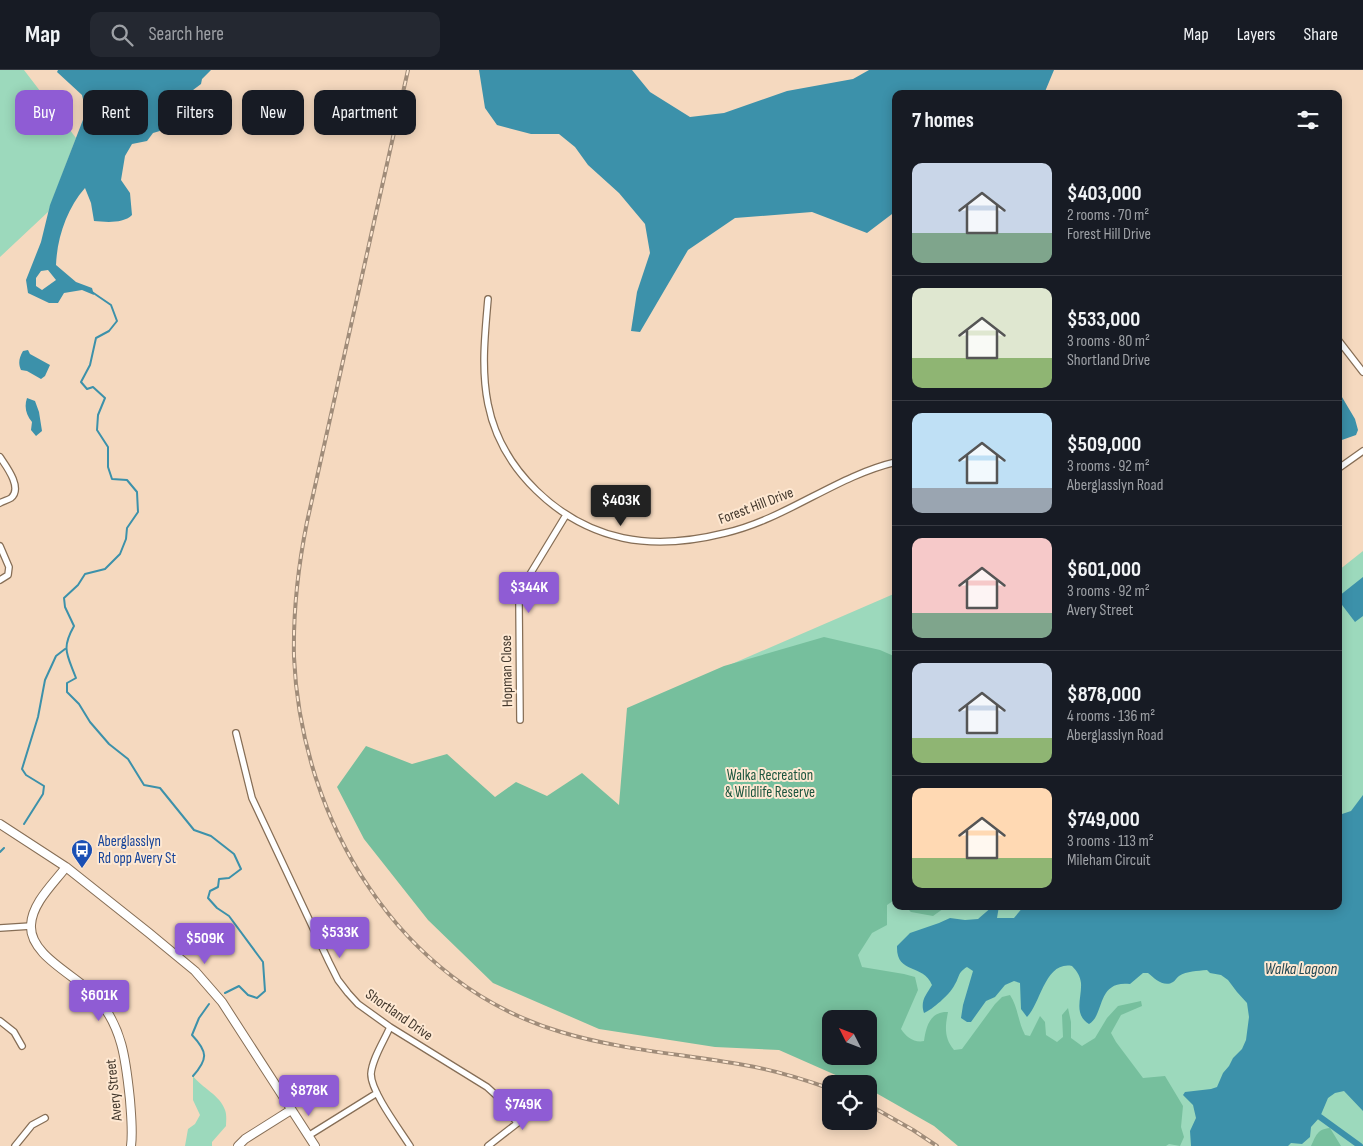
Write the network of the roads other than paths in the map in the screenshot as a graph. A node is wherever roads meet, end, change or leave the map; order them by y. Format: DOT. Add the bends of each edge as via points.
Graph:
graph roads {
  1 [pos="488,299"];
  2 [pos="1342,345"];
  3 [pos="1363,372"];
  4 [pos="1363,451"];
  5 [pos="0,457"];
  6 [pos="892,463"];
  7 [pos="1342,466"];
  8 [pos="0,503"];
  9 [pos="566,514"];
  10 [pos="0,546"];
  11 [pos="0,580"];
  12 [pos="520,720"];
  13 [pos="236,733"];
  14 [pos="0,824"];
  15 [pos="66,867"];
  16 [pos="30,926"];
  17 [pos="0,928"];
  18 [pos="0,1021"];
  19 [pos="390,1027"];
  20 [pos="22,1046"];
  21 [pos="377,1092"];
  22 [pos="546,1100"];
  23 [pos="291,1110"];
  24 [pos="45,1118"];
  25 [pos="517,1123"];
  26 [pos="308,1136"];
  27 [pos="16,1146"];
  28 [pos="131,1146"];
  29 [pos="238,1146"];
  30 [pos="314,1146"];
  31 [pos="410,1146"];
  32 [pos="488,1146"];
  1 -- 9 [label="street, Forest Hill Drive" via="484,383 495,429 518,470 546,500"];
  2 -- 3 [label="street"];
  4 -- 7 [label="street"];
  5 -- 8 [label="street" via="16,487 11,498"];
  6 -- 9 [label="street, Forest Hill Drive" via="852,478 766,519 726,533 684,541 624,538 597,530"];
  9 -- 12 [label="street, Hopman Close" via="521,588"];
  10 -- 11 [label="street" via="9,570 8,575"];
  13 -- 19 [label="street, Shortland Drive" via="252,798 338,980 358,1004"];
  14 -- 15 [label="main road"];
  15 -- 16 [label="main road" via="35,910"];
  15 -- 23 [label="main road" via="195,971 222,1002"];
  16 -- 17 [label="street"];
  16 -- 28 [label="main road, Avery Street" via="38,948 95,996 118,1034 126,1058"];
  18 -- 20 [label="street" via="14,1032"];
  19 -- 21 [label="street" via="372,1067 372,1080"];
  19 -- 25 [label="street, Shortland Drive" via="487,1087"];
  21 -- 26 [label="street"];
  21 -- 31 [label="street"];
  22 -- 25 [label="street"];
  23 -- 26 [label="main road"];
  23 -- 29 [label="main road"];
  24 -- 27 [label="street" via="32,1125"];
  25 -- 32 [label="street"];
  26 -- 30 [label="main road"];
}
